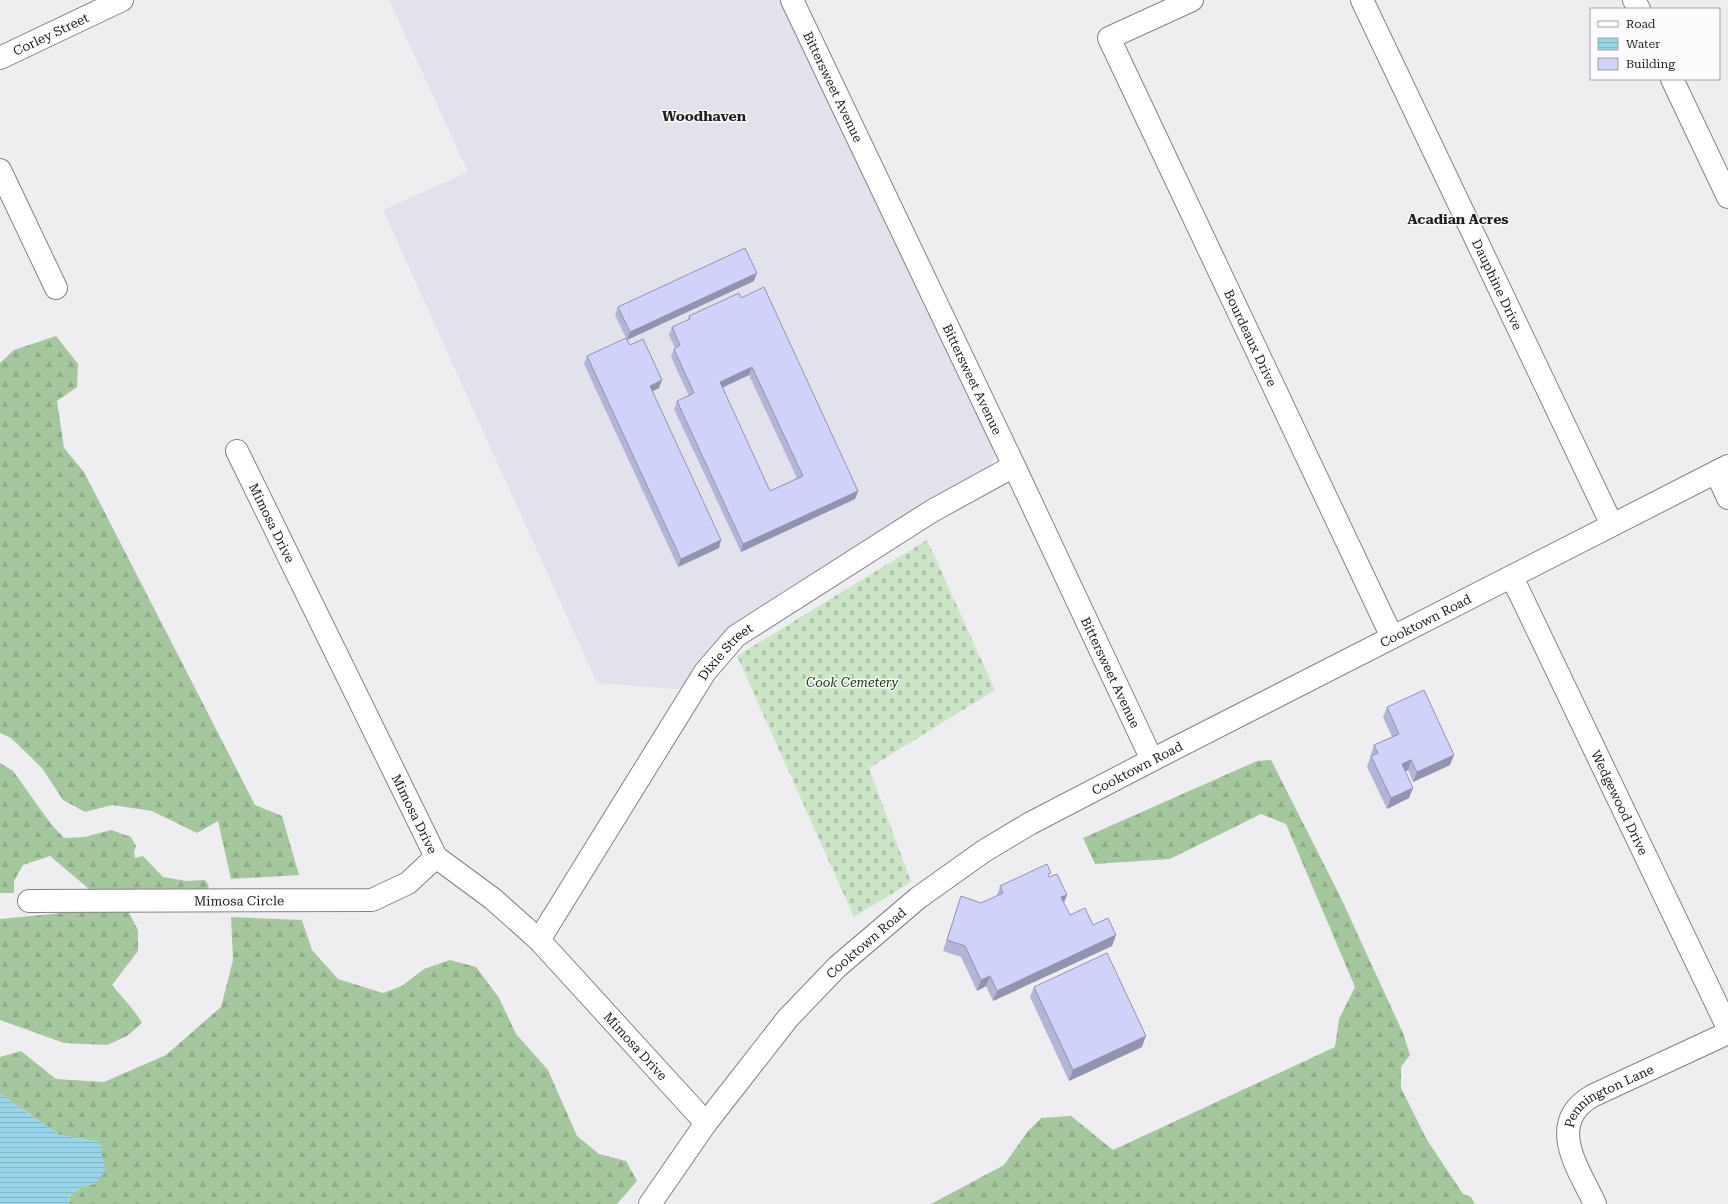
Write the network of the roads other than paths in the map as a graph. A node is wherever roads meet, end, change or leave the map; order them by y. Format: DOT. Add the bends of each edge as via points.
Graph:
graph roads {
  1 [pos="122,0"];
  2 [pos="792,0"];
  3 [pos="1192,0"];
  4 [pos="1362,0"];
  5 [pos="0,58"];
  6 [pos="1672,80"];
  7 [pos="0,170"];
  8 [pos="1728,196"];
  9 [pos="56,288"];
  10 [pos="238,451"];
  11 [pos="1014,466"];
  12 [pos="1722,469"];
  13 [pos="1728,498"];
  14 [pos="1612,525"];
  15 [pos="1512,577"];
  16 [pos="1392,637"];
  17 [pos="1152,760"];
  18 [pos="436,857"];
  19 [pos="29,901"];
  20 [pos="539,940"];
  21 [pos="1728,1028"];
  22 [pos="1728,1033"];
  23 [pos="706,1123"];
  24 [pos="658,1200"];
  25 [pos="1595,1204"];
  1 -- 5 [label="street, Corley Street"];
  2 -- 11 [label="street, Bittersweet Avenue"];
  3 -- 16 [label="street, Bourdeaux Drive" via="1109,38"];
  4 -- 14 [label="street, Dauphine Drive"];
  6 -- 8 [label="street"];
  7 -- 9 [label="street"];
  10 -- 18 [label="street, Mimosa Drive"];
  11 -- 17 [label="street, Bittersweet Avenue"];
  11 -- 20 [label="street, Dixie Street" via="932,511 736,636 705,672"];
  12 -- 13 [label="street"];
  12 -- 14 [label="street, Cooktown Road"];
  14 -- 15 [label="street, Cooktown Road"];
  15 -- 16 [label="street, Cooktown Road"];
  15 -- 21 [label="street, Wedgewood Drive"];
  16 -- 17 [label="street, Cooktown Road"];
  17 -- 23 [label="street, Cooktown Road" via="984,851 918,898 837,967 788,1018"];
  18 -- 19 [label="street, Mimosa Circle" via="408,883 372,900"];
  18 -- 20 [label="street, Mimosa Drive" via="493,899"];
  20 -- 23 [label="street, Mimosa Drive"];
  22 -- 25 [label="street, Pennington Lane" via="1592,1096 1582,1102 1575,1111 1567,1135 1569,1146"];
  23 -- 24 [label="street, Cooktown Road"];
}
